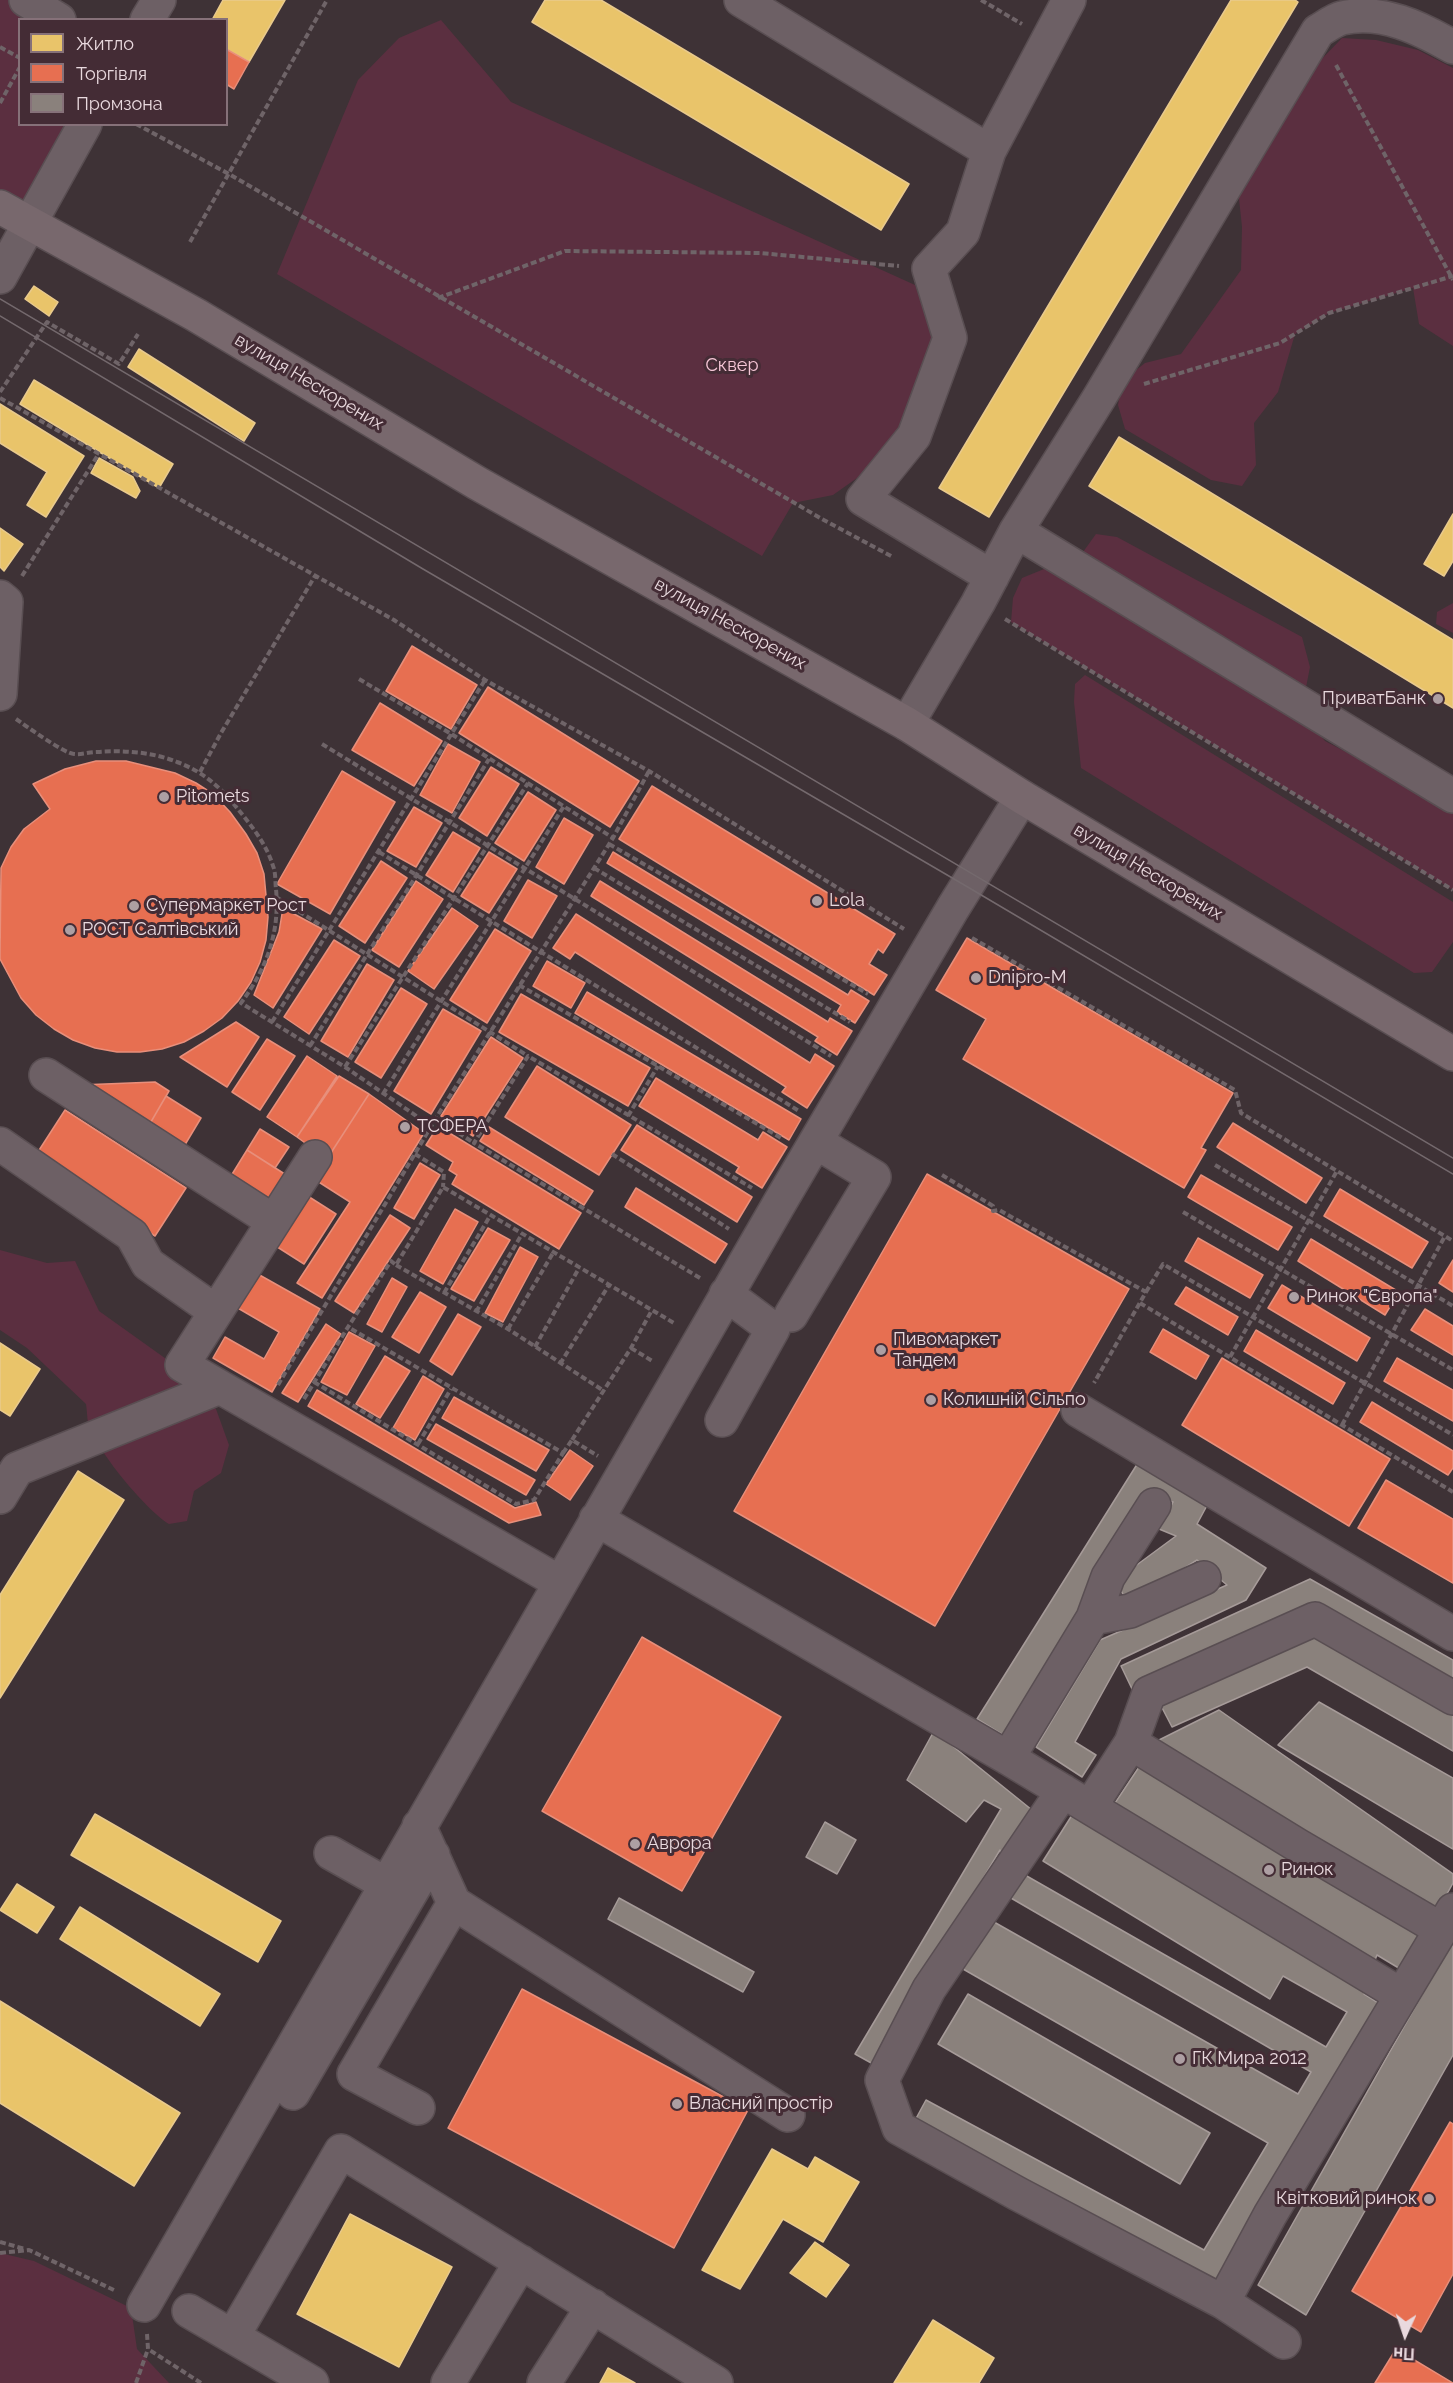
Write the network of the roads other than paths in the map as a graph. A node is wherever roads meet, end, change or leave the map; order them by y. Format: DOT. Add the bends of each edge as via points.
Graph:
graph roads {
  1 [pos="26,0"];
  2 [pos="159,0"];
  3 [pos="1069,0"];
  4 [pos="743,1"];
  5 [pos="56,18"];
  6 [pos="148,18"];
  7 [pos="1453,47"];
  8 [pos="84,126"];
  9 [pos="989,151"];
  10 [pos="0,207"];
  11 [pos="29,222"];
  12 [pos="0,277"];
  13 [pos="1016,531"];
  14 [pos="985,590"];
  15 [pos="3,600"];
  16 [pos="7,706"];
  17 [pos="907,724"];
  18 [pos="1453,796"];
  19 [pos="1022,797"];
  20 [pos="1453,1054"];
  21 [pos="46,1075"];
  22 [pos="816,1141"];
  23 [pos="0,1144"];
  24 [pos="315,1157"];
  25 [pos="273,1221"];
  26 [pos="726,1294"];
  27 [pos="215,1311"];
  28 [pos="791,1315"];
  29 [pos="220,1387"];
  30 [pos="1078,1410"];
  31 [pos="722,1420"];
  32 [pos="8,1464"];
  33 [pos="0,1497"];
  34 [pos="1154,1505"];
  35 [pos="596,1519"];
  36 [pos="1204,1578"];
  37 [pos="560,1582"];
  38 [pos="1093,1618"];
  39 [pos="1453,1634"];
  40 [pos="1453,1698"];
  41 [pos="1131,1743"];
  42 [pos="1008,1758"];
  43 [pos="1076,1799"];
  44 [pos="419,1826"];
  45 [pos="331,1852"];
  46 [pos="433,1855"];
  47 [pos="386,1884"];
  48 [pos="454,1903"];
  49 [pos="1447,1920"];
  50 [pos="1401,1995"];
  51 [pos="292,2093"];
  52 [pos="418,2108"];
  53 [pos="789,2115"];
  54 [pos="521,2262"];
  55 [pos="1223,2302"];
  56 [pos="144,2305"];
  57 [pos="592,2306"];
  58 [pos="189,2311"];
  59 [pos="233,2336"];
  60 [pos="1284,2342"];
  61 [pos="312,2383"];
  62 [pos="448,2383"];
  63 [pos="544,2383"];
  64 [pos="716,2383"];
  1 -- 5 [label="lane"];
  2 -- 6 [label="lane"];
  3 -- 9 [label="lane"];
  4 -- 9 [label="lane"];
  7 -- 13 [label="lane" via="1419,27 1373,15 1341,18 1318,31"];
  8 -- 11 [label="lane"];
  9 -- 14 [label="lane" via="963,231 929,269 950,338 914,436 863,499"];
  10 -- 11 [label="main road, вулиця Нескорених"];
  11 -- 12 [label="lane"];
  11 -- 17 [label="main road, вулиця Нескорених" via="196,315 477,483"];
  13 -- 14 [label="lane"];
  13 -- 18 [label="lane"];
  14 -- 17 [label="lane"];
  15 -- 16 [label="lane"];
  17 -- 19 [label="main road, вулиця Нескорених"];
  19 -- 20 [label="main road, вулиця Нескорених"];
  19 -- 22 [label="lane"];
  21 -- 25 [label="lane"];
  22 -- 26 [label="lane"];
  22 -- 28 [label="lane" via="874,1177"];
  23 -- 27 [label="lane" via="132,1235 148,1264"];
  24 -- 25 [label="lane"];
  25 -- 27 [label="lane"];
  26 -- 31 [label="lane" via="773,1329"];
  26 -- 35 [label="lane"];
  27 -- 29 [label="lane" via="182,1365"];
  29 -- 32 [label="lane"];
  29 -- 37 [label="lane"];
  30 -- 39 [label="lane"];
  32 -- 33 [label="lane"];
  34 -- 38 [label="lane" via="1108,1577"];
  35 -- 37 [label="lane"];
  35 -- 42 [label="lane"];
  36 -- 38 [label="lane" via="1130,1611"];
  37 -- 44 [label="lane"];
  38 -- 42 [label="lane"];
  40 -- 41 [label="lane" via="1315,1620 1149,1693"];
  41 -- 43 [label="lane"];
  41 -- 49 [label="lane" via="1297,1845"];
  42 -- 43 [label="lane"];
  43 -- 50 [label="lane"];
  43 -- 55 [label="lane" via="929,1989 882,2080 899,2128"];
  44 -- 46 [label="lane"];
  44 -- 47 [label="lane"];
  45 -- 47 [label="lane"];
  46 -- 48 [label="lane"];
  46 -- 51 [label="lane"];
  47 -- 56 [label="lane"];
  48 -- 52 [label="lane" via="354,2074"];
  48 -- 53 [label="lane"];
  49 -- 50 [label="lane"];
  50 -- 55 [label="lane"];
  54 -- 57 [label="lane"];
  54 -- 59 [label="lane" via="341,2151"];
  54 -- 62 [label="lane"];
  55 -- 60 [label="lane"];
  57 -- 63 [label="lane"];
  57 -- 64 [label="lane"];
  58 -- 59 [label="lane"];
  59 -- 61 [label="lane"];
}
